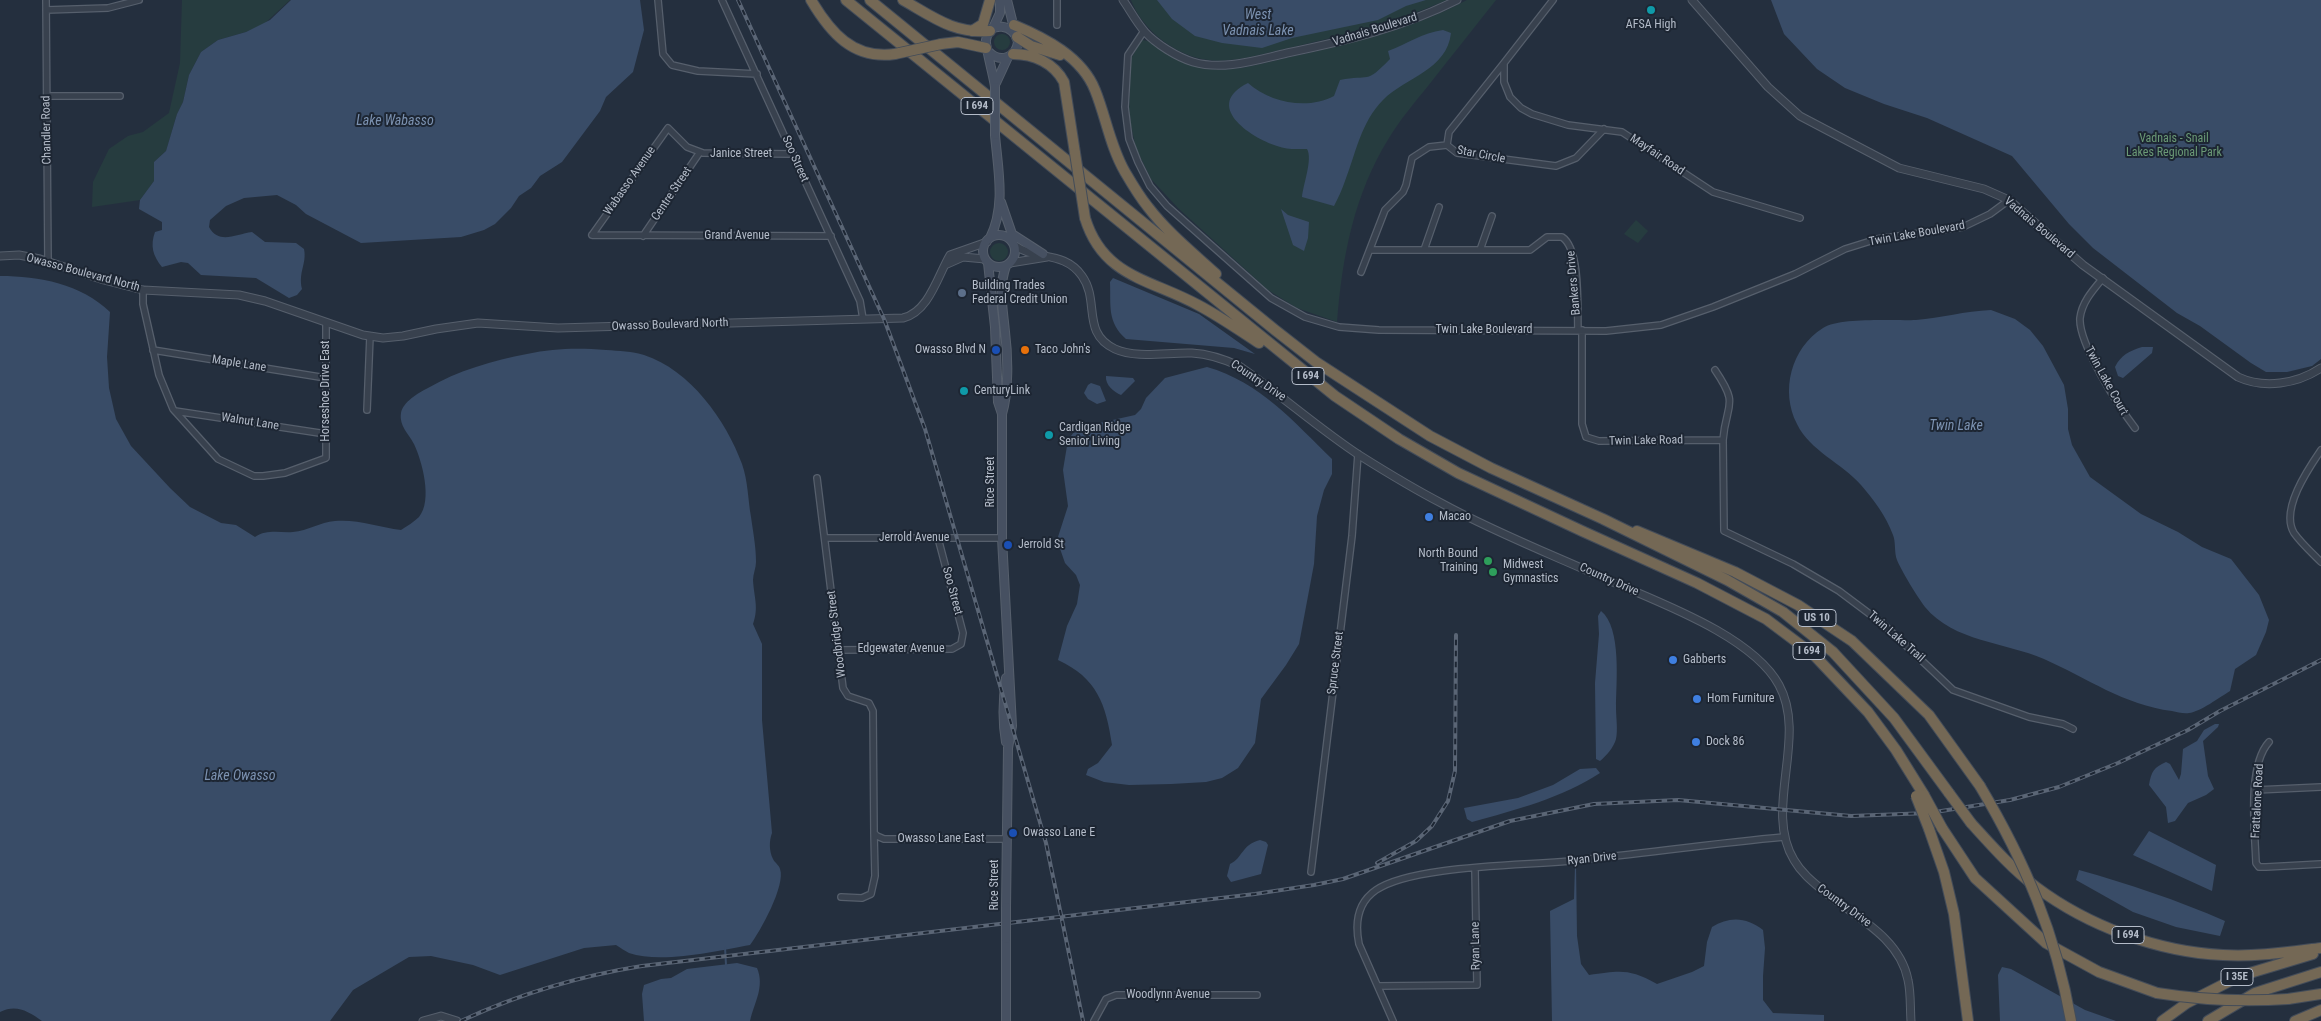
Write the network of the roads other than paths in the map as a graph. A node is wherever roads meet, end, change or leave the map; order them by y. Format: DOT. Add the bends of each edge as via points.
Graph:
graph roads {
  1 [pos="46,0"];
  2 [pos="139,0"];
  3 [pos="658,0"];
  4 [pos="722,0"];
  5 [pos="811,0"];
  6 [pos="846,0"];
  7 [pos="870,0"];
  8 [pos="903,0"];
  9 [pos="990,0"];
  10 [pos="1000,0"];
  11 [pos="1007,0"];
  12 [pos="1057,0"];
  13 [pos="1123,0"];
  14 [pos="1127,0"];
  15 [pos="1457,0"];
  16 [pos="1553,0"];
  17 [pos="1692,0"];
  18 [pos="46,10"];
  19 [pos="1130,10"];
  20 [pos="1057,25"];
  21 [pos="992,30"];
  22 [pos="972,31"];
  23 [pos="1144,31"];
  24 [pos="1015,32"];
  25 [pos="988,50"];
  26 [pos="1011,56"];
  27 [pos="1504,63"];
  28 [pos="757,74"];
  29 [pos="995,87"];
  30 [pos="47,96"];
  31 [pos="120,96"];
  32 [pos="668,128"];
  33 [pos="1604,129"];
  34 [pos="1447,145"];
  35 [pos="700,152"];
  36 [pos="793,154"];
  37 [pos="2009,200"];
  38 [pos="1000,202"];
  39 [pos="1439,207"];
  40 [pos="1492,216"];
  41 [pos="1800,218"];
  42 [pos="592,235"];
  43 [pos="644,236"];
  44 [pos="830,236"];
  45 [pos="988,240"];
  46 [pos="1013,240"];
  47 [pos="1370,250"];
  48 [pos="1424,250"];
  49 [pos="1480,250"];
  50 [pos="1046,255"];
  51 [pos="0,256"];
  52 [pos="48,261"];
  53 [pos="987,261"];
  54 [pos="1008,264"];
  55 [pos="945,265"];
  56 [pos="1361,272"];
  57 [pos="2103,278"];
  58 [pos="143,290"];
  59 [pos="864,319"];
  60 [pos="326,323"];
  61 [pos="1275,330"];
  62 [pos="1580,330"];
  63 [pos="370,336"];
  64 [pos="153,350"];
  65 [pos="2321,368"];
  66 [pos="1715,370"];
  67 [pos="326,378"];
  68 [pos="1335,396"];
  69 [pos="174,410"];
  70 [pos="367,410"];
  71 [pos="1002,414"];
  72 [pos="2135,428"];
  73 [pos="326,434"];
  74 [pos="1723,440"];
  75 [pos="2321,450"];
  76 [pos="1358,454"];
  77 [pos="818,478"];
  78 [pos="1603,519"];
  79 [pos="825,538"];
  80 [pos="938,538"];
  81 [pos="1002,538"];
  82 [pos="2321,562"];
  83 [pos="960,644"];
  84 [pos="839,650"];
  85 [pos="2072,729"];
  86 [pos="2269,742"];
  87 [pos="2321,787"];
  88 [pos="2256,790"];
  89 [pos="1920,795"];
  90 [pos="875,834"];
  91 [pos="1784,837"];
  92 [pos="1006,839"];
  93 [pos="2321,864"];
  94 [pos="1475,869"];
  95 [pos="1311,872"];
  96 [pos="842,897"];
  97 [pos="2321,950"];
  98 [pos="2321,972"];
  99 [pos="1378,986"];
  100 [pos="1257,994"];
  101 [pos="2321,994"];
  102 [pos="2321,1010"];
  103 [pos="423,1021"];
  104 [pos="456,1021"];
  105 [pos="1006,1021"];
  106 [pos="1094,1021"];
  107 [pos="1393,1021"];
  108 [pos="1911,1021"];
  109 [pos="1968,1021"];
  110 [pos="2071,1021"];
  111 [pos="2162,1021"];
  112 [pos="2208,1021"];
  113 [pos="2295,1021"];
  1 -- 18 [label="street, Chandler Road"];
  2 -- 18 [label="street" via="108,8"];
  3 -- 28 [label="street" via="663,54 672,66"];
  4 -- 28 [label="street, Soo Street"];
  5 -- 25 [label="highway, bridge" via="827,25 848,44 870,53 894,54 958,42"];
  6 -- 68 [label="highway, I 694"];
  7 -- 61 [label="highway, I 694"];
  8 -- 22 [label="highway" via="961,31"];
  9 -- 22 [label="highway" via="983,24"];
  10 -- 21 [label="main road" via="1000,13"];
  11 -- 24 [label="main road"];
  12 -- 20 [label="street"];
  13 -- 19 [label="street"];
  14 -- 19 [label="street"];
  15 -- 23 [label="street, Vadnais Boulevard" via="1392,26 1320,46 1233,64 1212,66 1183,58"];
  16 -- 27 [label="street"];
  17 -- 37 [label="street, Vadnais Boulevard" via="1778,98 1806,120 1899,168 1984,189"];
  18 -- 30 [label="street, Chandler Road"];
  19 -- 23 [label="street, Vadnais Boulevard"];
  21 -- 22 [label="highway"];
  21 -- 24 [label="main road" via="1007,27"];
  21 -- 25 [label="main road" via="986,37"];
  23 -- 62 [label="street, Twin Lake Boulevard" via="1128,55 1124,96 1129,139 1143,174 1166,206 1271,298 1305,317 1354,329"];
  24 -- 26 [label="main road" via="1018,46"];
  24 -- 61 [label="highway" via="1038,36 1080,64 1095,88 1120,163 1148,209"];
  25 -- 26 [label="main road" via="998,58"];
  25 -- 29 [label="main road"];
  26 -- 29 [label="main road"];
  26 -- 68 [label="highway, bridge" via="1027,55 1043,61 1060,74 1066,88 1085,218 1100,251 1117,266 1213,313"];
  27 -- 33 [label="street, Mayfair Road" via="1506,90 1521,108 1556,123"];
  27 -- 34 [label="street, Star Circle" via="1449,132"];
  28 -- 36 [label="street, Soo Street"];
  29 -- 38 [label="main road, bridge"];
  30 -- 31 [label="street"];
  30 -- 52 [label="street, Chandler Road"];
  32 -- 35 [label="street, Janice Street" via="687,147"];
  32 -- 42 [label="street, Wabasso Avenue"];
  33 -- 34 [label="street, Star Circle" via="1576,158 1556,166 1457,153"];
  33 -- 41 [label="street, Mayfair Road" via="1622,132 1713,192"];
  34 -- 47 [label="street" via="1429,147 1412,158 1403,192 1385,210"];
  35 -- 36 [label="street, Janice Street"];
  35 -- 43 [label="street, Centre Street"];
  36 -- 44 [label="street, Soo Street"];
  37 -- 57 [label="street, Vadnais Boulevard"];
  37 -- 62 [label="street, Twin Lake Boulevard" via="1963,227 1878,239 1845,249 1795,274 1666,324 1624,330"];
  38 -- 45 [label="main road" via="996,225"];
  38 -- 46 [label="main road"];
  39 -- 48 [label="street"];
  40 -- 49 [label="street"];
  42 -- 43 [label="street, Grand Avenue"];
  43 -- 44 [label="street, Grand Avenue"];
  44 -- 59 [label="street, Soo Street" via="860,301"];
  45 -- 46 [label="main road" via="999,235"];
  45 -- 53 [label="main road" via="983,250"];
  45 -- 55 [label="street, Owasso Boulevard North" via="952,253"];
  46 -- 50 [label="main road"];
  46 -- 50 [label="street, Country Drive" via="1025,252"];
  46 -- 54 [label="main road" via="1015,255"];
  47 -- 48 [label="street, Bankers Drive"];
  47 -- 56 [label="street"];
  48 -- 49 [label="street, Bankers Drive"];
  49 -- 62 [label="street, Bankers Drive" via="1530,250 1552,235 1566,239 1572,247"];
  50 -- 54 [label="street"];
  50 -- 76 [label="street, Country Drive" via="1072,266 1083,277 1090,293 1095,328 1109,345 1132,353 1192,353 1221,358 1261,381"];
  51 -- 52 [label="street, Owasso Boulevard North" via="19,255"];
  52 -- 58 [label="street, Owasso Boulevard North"];
  53 -- 54 [label="main road" via="996,267"];
  53 -- 55 [label="street" via="963,257"];
  53 -- 71 [label="main road, Rice Street" via="995,327 998,402"];
  54 -- 71 [label="main road, Rice Street" via="1002,284 1006,402"];
  55 -- 59 [label="street, Owasso Boulevard North" via="914,314 903,318"];
  57 -- 65 [label="street, Vadnais Boulevard" via="2245,380 2288,382"];
  57 -- 72 [label="street, Twin Lake Court" via="2082,309 2081,332 2112,397"];
  58 -- 60 [label="street, Owasso Boulevard North" via="239,295"];
  58 -- 64 [label="street"];
  59 -- 63 [label="street, Owasso Boulevard North" via="558,328 478,323 393,338"];
  60 -- 63 [label="street, Owasso Boulevard North"];
  60 -- 67 [label="street, Horseshoe Drive East"];
  61 -- 78 [label="highway, I 694" via="1370,399 1430,436"];
  62 -- 74 [label="street, Twin Lake Road" via="1582,424 1586,437 1599,441"];
  63 -- 70 [label="street"];
  64 -- 67 [label="street, Maple Lane"];
  64 -- 69 [label="street" via="159,375"];
  66 -- 74 [label="street" via="1730,394"];
  67 -- 73 [label="street, Horseshoe Drive East"];
  68 -- 89 [label="highway, I 694" via="1458,473 1698,582 1766,619 1814,655 1868,712 1896,750"];
  69 -- 73 [label="street, Walnut Lane"];
  69 -- 73 [label="street, Horseshoe Drive East" via="218,459 254,476 285,473 326,458"];
  71 -- 81 [label="main road, Rice Street"];
  74 -- 85 [label="street, Twin Lake Trail" via="1724,531 1794,564 1839,592 1883,624 1953,690"];
  75 -- 82 [label="street" via="2298,491 2290,515 2295,533"];
  76 -- 91 [label="street, Country Drive" via="1450,508 1705,624 1754,657 1779,685 1788,716"];
  76 -- 95 [label="street, Spruce Street" via="1352,536"];
  77 -- 79 [label="street, Woodbridge Street"];
  78 -- 97 [label="highway, I 694, bridge" via="1726,580 1790,618 1833,652 1894,718 1971,823 2035,887 2085,917 2133,937 2185,951 2259,955"];
  78 -- 110 [label="highway, US 10, bridge" via="1653,536 1736,572 1798,605 1852,641 1929,715 1980,786 2034,888 2059,961"];
  79 -- 80 [label="street, Jerrold Avenue"];
  79 -- 84 [label="street, Woodbridge Street"];
  80 -- 81 [label="street, Jerrold Avenue"];
  80 -- 83 [label="street, Soo Street" via="963,633"];
  81 -- 92 [label="main road, Rice Street" via="1007,671 1004,694 1008,748"];
  83 -- 84 [label="street, Edgewater Avenue" via="952,649"];
  84 -- 90 [label="street, Woodbridge Street" via="845,692 869,703 873,711"];
  86 -- 88 [label="street, Frattalone Road" via="2260,755"];
  87 -- 88 [label="street"];
  88 -- 93 [label="street, Frattalone Road" via="2256,862 2259,867"];
  89 -- 101 [label="highway, I 694, bridge" via="1975,878 2046,943 2098,972 2157,993 2201,1000 2288,1000"];
  89 -- 109 [label="highway, bridge" via="1954,914"];
  90 -- 92 [label="street, Owasso Lane East" via="884,839"];
  90 -- 96 [label="street, Woodbridge Street" via="875,876 871,894 862,898"];
  91 -- 94 [label="street, Ryan Drive" via="1579,861"];
  91 -- 108 [label="street, Country Drive" via="1795,862 1808,879 1873,926 1898,956 1908,978"];
  92 -- 105 [label="main road, Rice Street, bridge"];
  94 -- 99 [label="street, Ryan Drive" via="1400,880 1371,894 1358,914 1356,924 1359,944"];
  94 -- 99 [label="street, Ryan Lane" via="1477,985"];
  97 -- 111 [label="highway, I 35E" via="2240,976 2188,1003"];
  98 -- 112 [label="highway, I 35E" via="2255,993"];
  99 -- 107 [label="street"];
  100 -- 106 [label="street, Woodlynn Avenue" via="1116,995 1106,999"];
  102 -- 113 [label="highway"];
  103 -- 104 [label="street" via="442,1016"];
}
